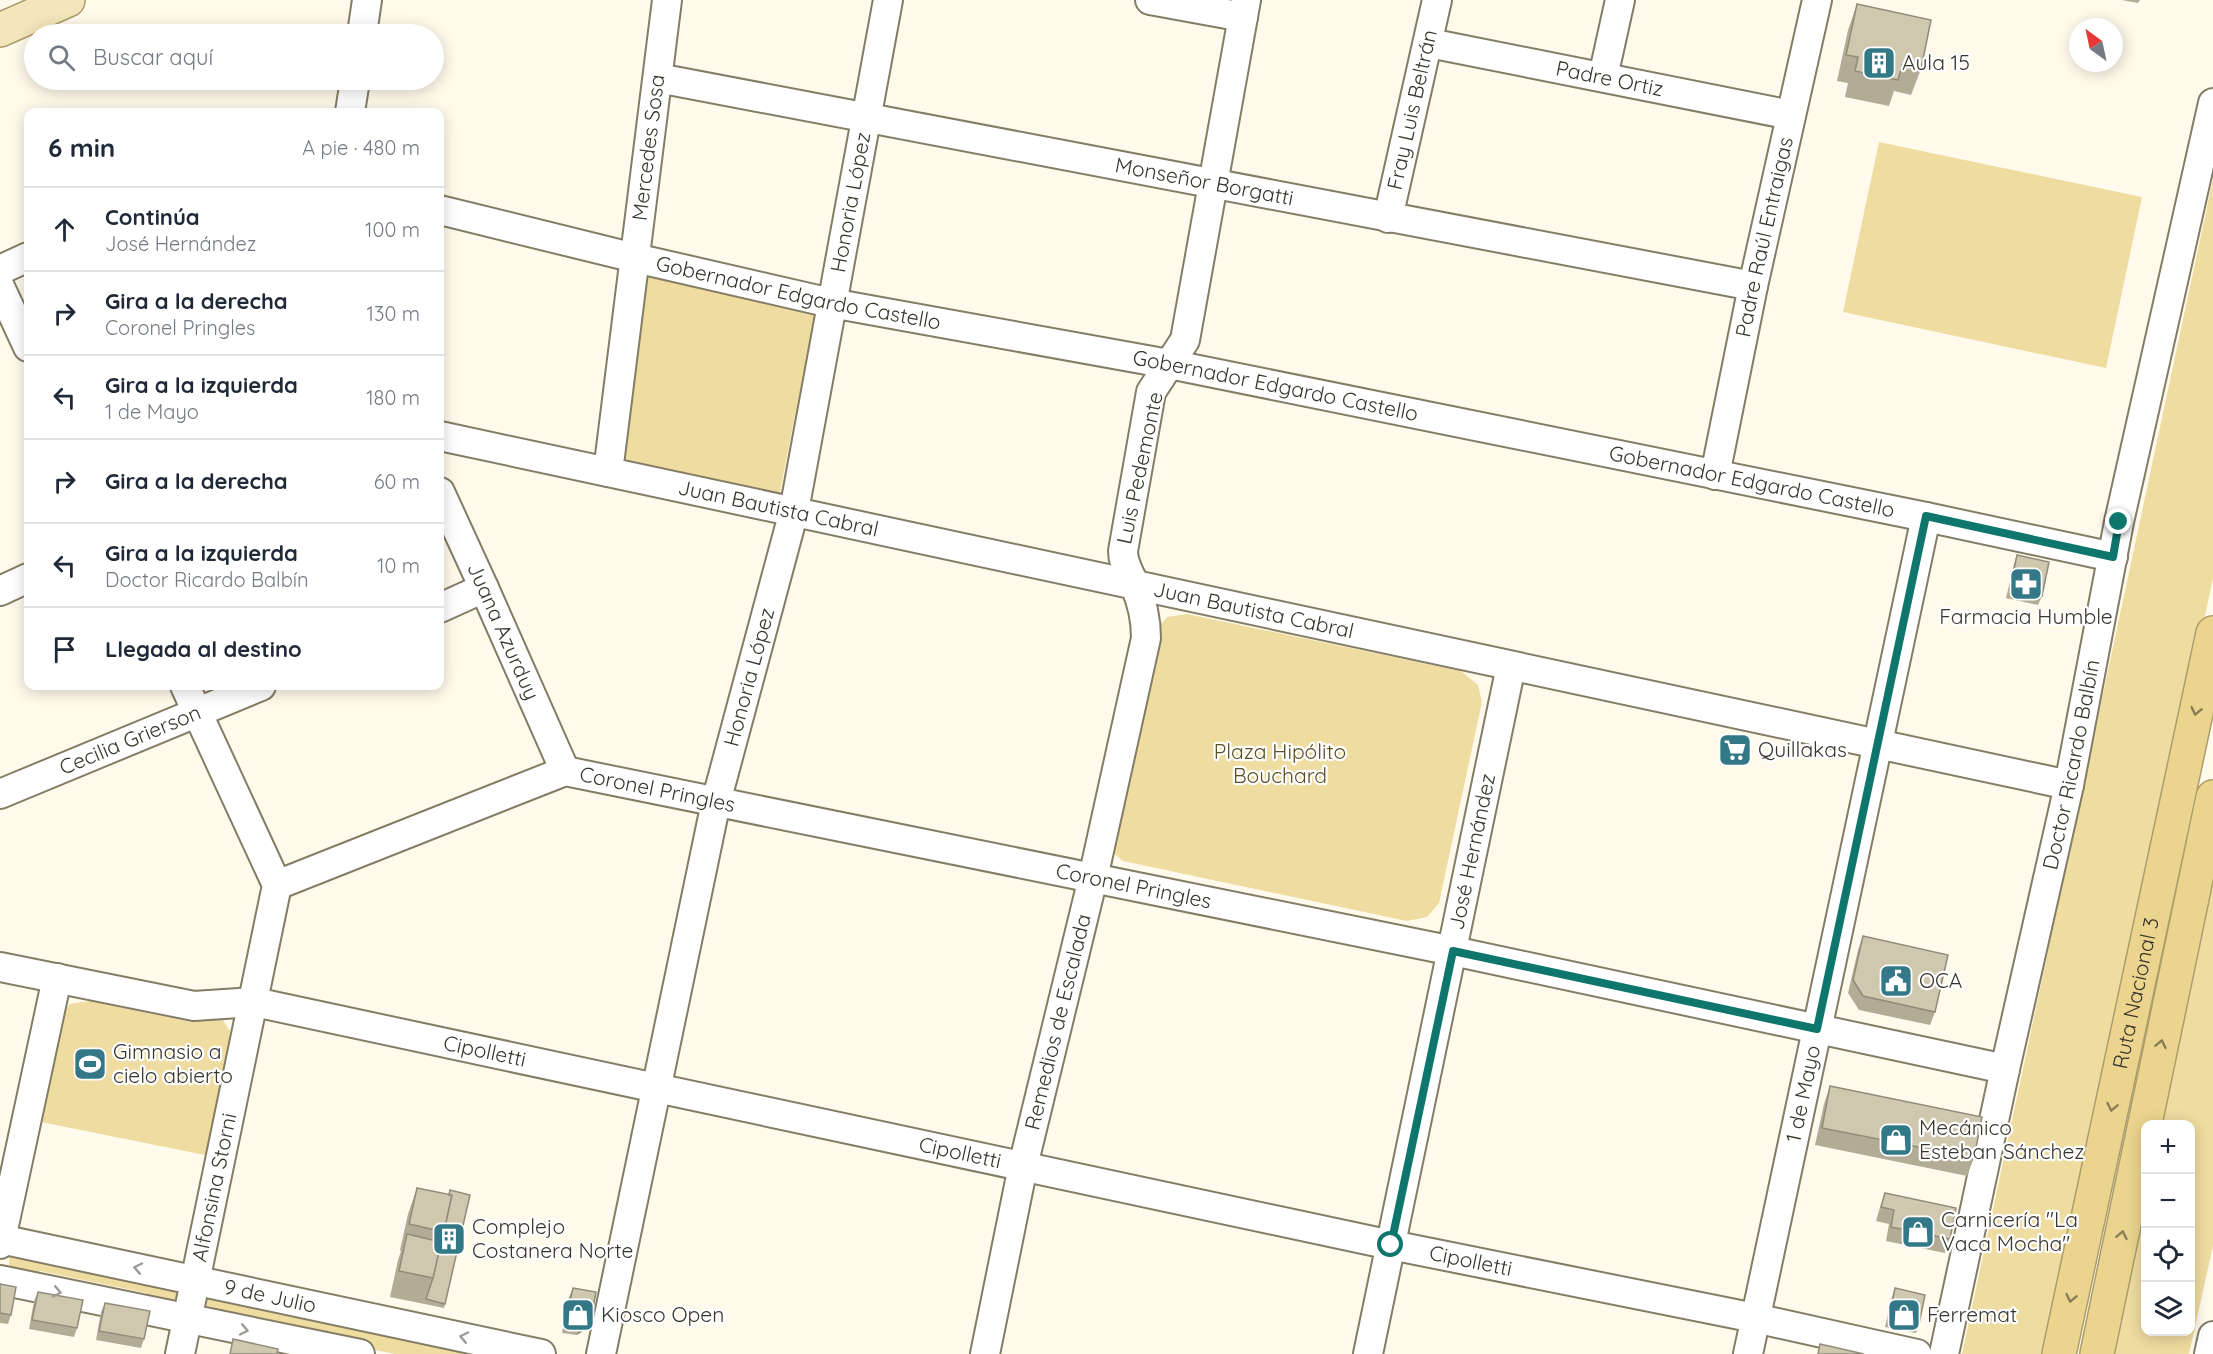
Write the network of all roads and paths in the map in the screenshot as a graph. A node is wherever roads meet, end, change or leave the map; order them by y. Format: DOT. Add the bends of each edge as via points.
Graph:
graph roads {
  1 [pos="68,0"];
  2 [pos="367,0"];
  3 [pos="667,0"];
  4 [pos="888,0"];
  5 [pos="1150,0"];
  6 [pos="1437,0"];
  7 [pos="1620,0"];
  8 [pos="1817,0"];
  9 [pos="1245,9"];
  10 [pos="363,24"];
  11 [pos="0,30"];
  12 [pos="1429,43"];
  13 [pos="1603,77"];
  14 [pos="658,78"];
  15 [pos="353,90"];
  16 [pos="2213,103"];
  17 [pos="351,108"];
  18 [pos="1791,115"];
  19 [pos="865,118"];
  20 [pos="1215,182"];
  21 [pos="444,211"];
  22 [pos="1388,218"];
  23 [pos="635,258"];
  24 [pos="24,259"];
  25 [pos="0,270"];
  26 [pos="1753,286"];
  27 [pos="0,287"];
  28 [pos="831,303"];
  29 [pos="24,338"];
  30 [pos="1169,364"];
  31 [pos="444,437"];
  32 [pos="608,472"];
  33 [pos="1715,475"];
  34 [pos="444,501"];
  35 [pos="794,511"];
  36 [pos="1926,516"];
  37 [pos="2113,557"];
  38 [pos="24,580"];
  39 [pos="1135,586"];
  40 [pos="484,588"];
  41 [pos="0,591"];
  42 [pos="444,606"];
  43 [pos="2213,633"];
  44 [pos="1511,666"];
  45 [pos="186,690"];
  46 [pos="252,690"];
  47 [pos="197,713"];
  48 [pos="1878,744"];
  49 [pos="565,771"];
  50 [pos="2069,785"];
  51 [pos="0,794"];
  52 [pos="2213,797"];
  53 [pos="716,802"];
  54 [pos="1093,878"];
  55 [pos="277,885"];
  56 [pos="1453,951"];
  57 [pos="0,967"];
  58 [pos="57,978"];
  59 [pos="254,1002"];
  60 [pos="1817,1029"];
  61 [pos="2005,1070"];
  62 [pos="655,1088"];
  63 [pos="1023,1166"];
  64 [pos="0,1241"];
  65 [pos="1391,1245"];
  66 [pos="0,1280"];
  67 [pos="195,1280"];
  68 [pos="187,1318"];
  69 [pos="1755,1318"];
  70 [pos="2213,1336"];
  71 [pos="180,1354"];
  72 [pos="360,1354"];
  73 [pos="541,1354"];
  74 [pos="601,1354"];
  75 [pos="985,1354"];
  76 [pos="1368,1354"];
  77 [pos="1748,1354"];
  78 [pos="1917,1354"];
  79 [pos="1944,1354"];
  80 [pos="2059,1354"];
  81 [pos="2097,1354"];
  82 [pos="2209,1354"];
  1 -- 11 [label="main road"];
  2 -- 10 [label="street"];
  3 -- 14 [label="street, Mercedes Sosa"];
  4 -- 19 [label="street, Honoria López"];
  5 -- 9 [label="street"];
  6 -- 12 [label="street, Fray Luis Beltrán"];
  7 -- 13 [label="street"];
  8 -- 18 [label="street, Padre Raúl Entraigas"];
  9 -- 20 [label="street, Luis Pedemonte"];
  12 -- 13 [label="street, Padre Ortiz"];
  12 -- 22 [label="street, Fray Luis Beltrán"];
  13 -- 18 [label="street, Padre Ortiz"];
  14 -- 19 [label="street, Monseñor Borgatti"];
  14 -- 23 [label="street, Mercedes Sosa"];
  15 -- 17 [label="street"];
  16 -- 37 [label="street, Doctor Ricardo Balbín"];
  18 -- 26 [label="street, Padre Raúl Entraigas"];
  19 -- 20 [label="street, Monseñor Borgatti"];
  19 -- 28 [label="street, Honoria López"];
  20 -- 22 [label="street, Monseñor Borgatti"];
  20 -- 30 [label="street, Luis Pedemonte" via="1185,340"];
  21 -- 23 [label="street, Gobernador Edgardo Castello"];
  22 -- 26 [label="street, Monseñor Borgatti"];
  23 -- 28 [label="street, Gobernador Edgardo Castello"];
  23 -- 32 [label="street, Mercedes Sosa"];
  24 -- 25 [label="street"];
  26 -- 33 [label="street, Padre Raúl Entraigas"];
  27 -- 29 [label="street"];
  28 -- 30 [label="street, Gobernador Edgardo Castello"];
  28 -- 35 [label="street, Honoria López"];
  30 -- 33 [label="street, Gobernador Edgardo Castello"];
  30 -- 39 [label="street, Luis Pedemonte" via="1151,392 1123,551 1123,563"];
  31 -- 32 [label="street, Juan Bautista Cabral"];
  32 -- 35 [label="street, Juan Bautista Cabral"];
  33 -- 36 [label="street, Gobernador Edgardo Castello"];
  34 -- 40 [label="street, Juana Azurduy"];
  35 -- 39 [label="street, Juan Bautista Cabral"];
  35 -- 53 [label="street, Honoria López"];
  36 -- 37 [label="street, Gobernador Edgardo Castello"];
  36 -- 48 [label="street, 1 de Mayo"];
  37 -- 50 [label="street, Doctor Ricardo Balbín"];
  38 -- 41 [label="street"];
  39 -- 44 [label="street, Juan Bautista Cabral"];
  39 -- 54 [label="street, Remedios de Escalada" via="1145,613 1146,638"];
  40 -- 42 [label="street"];
  40 -- 49 [label="street, Juana Azurduy"];
  43 -- 80 [label="highway, Ruta Nacional 3, one-way"];
  44 -- 48 [label="street, Juan Bautista Cabral"];
  44 -- 56 [label="street, José Hernández"];
  45 -- 47 [label="street"];
  46 -- 47 [label="street, Cecilia Grierson"];
  47 -- 51 [label="street, Cecilia Grierson"];
  47 -- 55 [label="street"];
  48 -- 50 [label="street, Juan Bautista Cabral"];
  48 -- 60 [label="street, 1 de Mayo"];
  49 -- 53 [label="street, Coronel Pringles"];
  49 -- 55 [label="street, Coronel Pringles"];
  50 -- 61 [label="street, Doctor Ricardo Balbín"];
  81 -- 52 [label="highway, Ruta Nacional 3, one-way"];
  53 -- 54 [label="street, Coronel Pringles"];
  53 -- 62 [label="street, Honoria López"];
  54 -- 56 [label="street, Coronel Pringles"];
  54 -- 63 [label="street, Remedios de Escalada"];
  55 -- 59 [label="street, Alfonsina Storni"];
  56 -- 60 [label="street, Coronel Pringles"];
  56 -- 65 [label="street, José Hernández"];
  57 -- 58 [label="street, Cipolletti"];
  58 -- 59 [label="street, Cipolletti" via="194,1006"];
  58 -- 64 [label="street"];
  59 -- 62 [label="street, Cipolletti"];
  59 -- 67 [label="street, Alfonsina Storni"];
  60 -- 61 [label="street, Coronel Pringles"];
  60 -- 69 [label="street, 1 de Mayo"];
  61 -- 79 [label="street, Doctor Ricardo Balbín"];
  62 -- 63 [label="street, Cipolletti"];
  62 -- 74 [label="street, Honoria López"];
  63 -- 65 [label="street, Cipolletti"];
  63 -- 75 [label="street, Remedios de Escalada"];
  67 -- 64 [label="street, 9 de Julio, one-way"];
  65 -- 69 [label="street, Cipolletti"];
  65 -- 76 [label="street, José Hernández"];
  66 -- 68 [label="street, 9 de Julio, one-way"];
  67 -- 68 [label="street, Alfonsina Storni"];
  73 -- 67 [label="street, 9 de Julio, one-way"];
  68 -- 71 [label="street, Alfonsina Storni"];
  68 -- 72 [label="street, 9 de Julio, one-way"];
  69 -- 77 [label="street, 1 de Mayo"];
  69 -- 78 [label="street, Cipolletti"];
  70 -- 82 [label="street"];
}
